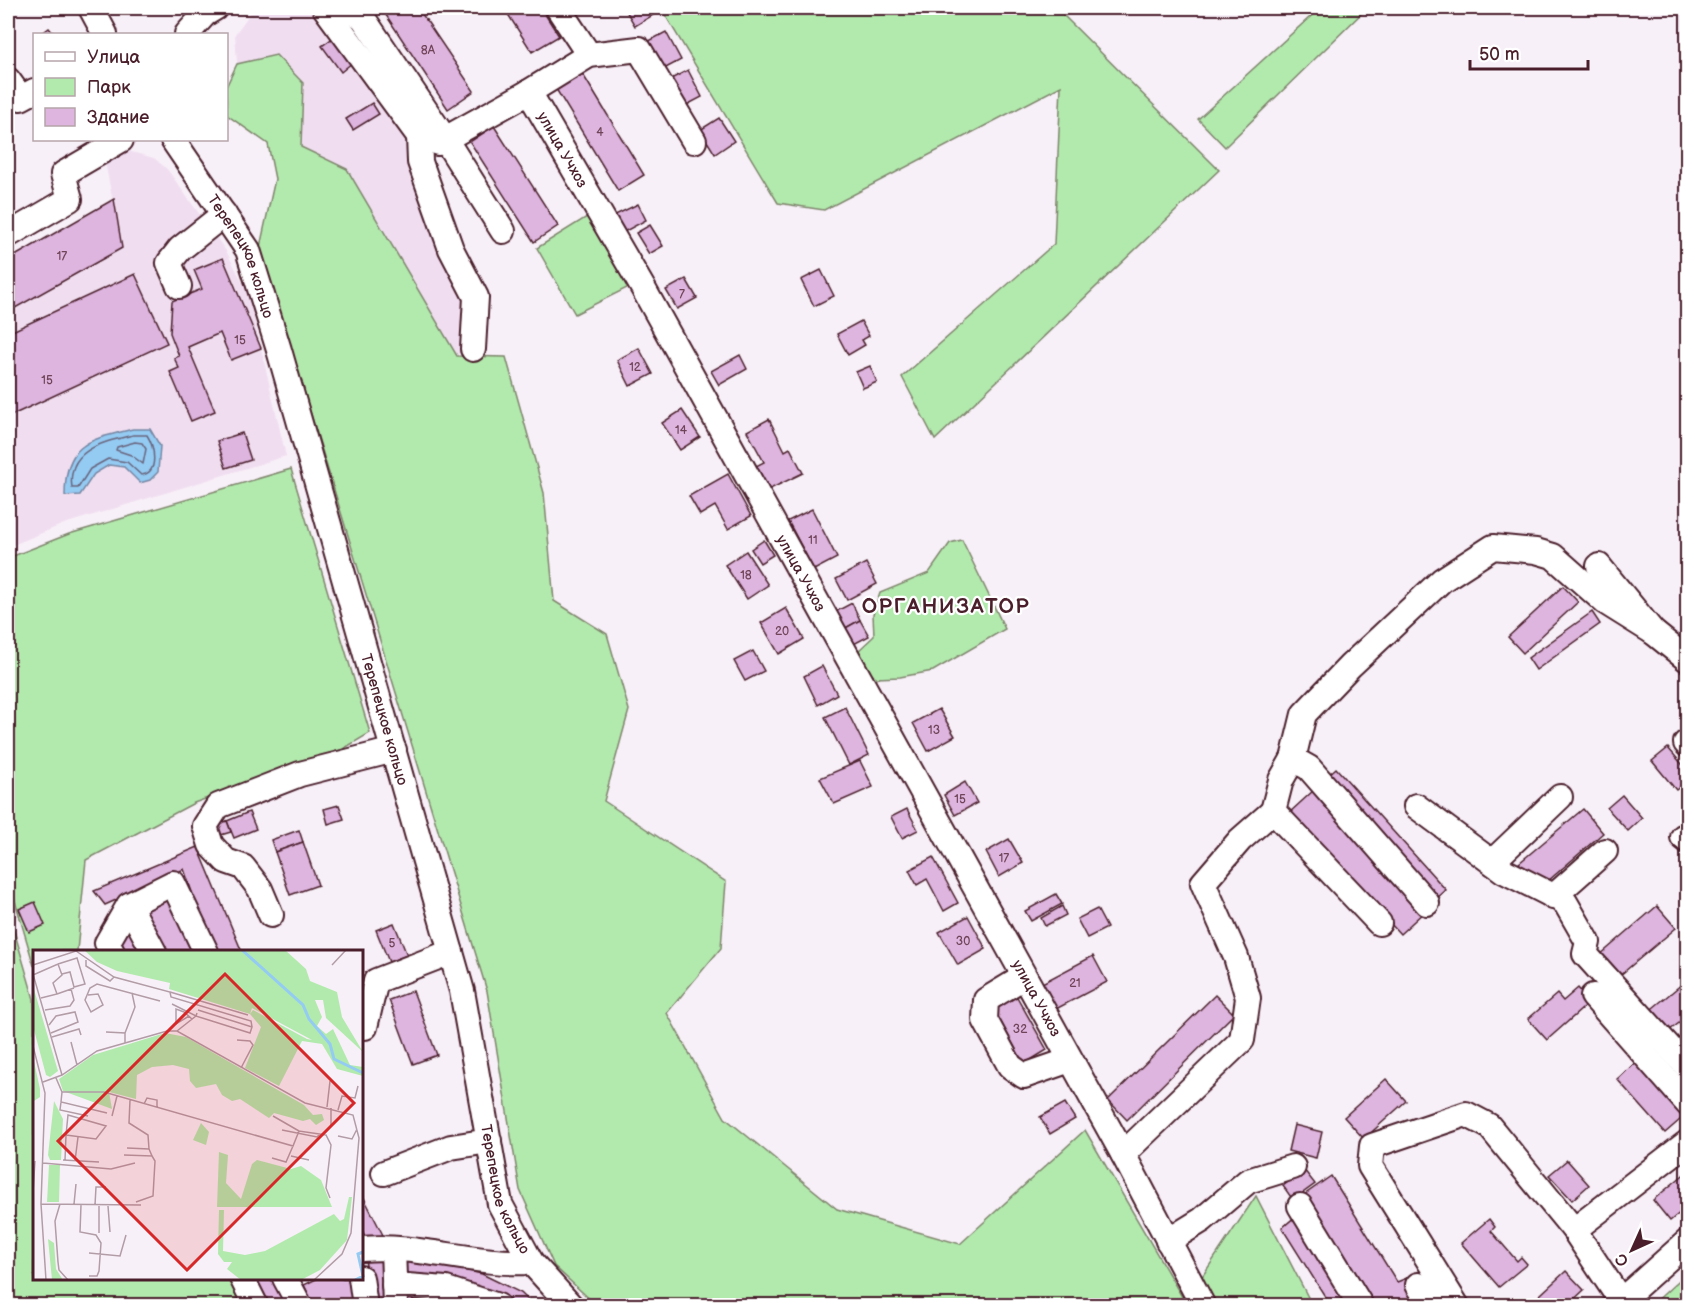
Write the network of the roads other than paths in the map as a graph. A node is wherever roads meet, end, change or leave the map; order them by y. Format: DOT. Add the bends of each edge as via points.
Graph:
graph roads {
  1 [pos="91,8"];
  2 [pos="215,8"];
  3 [pos="558,8"];
  4 [pos="338,9"];
  5 [pos="104,33"];
  6 [pos="188,33"];
  7 [pos="589,56"];
  8 [pos="8,80"];
  9 [pos="33,92"];
  10 [pos="529,92"];
  11 [pos="419,136"];
  12 [pos="445,139"];
  13 [pos="119,141"];
  14 [pos="174,141"];
  15 [pos="694,141"];
  16 [pos="224,214"];
  17 [pos="503,231"];
  18 [pos="8,235"];
  19 [pos="179,286"];
  20 [pos="473,349"];
  21 [pos="1599,566"];
  22 [pos="1653,632"];
  23 [pos="1688,660"];
  24 [pos="393,750"];
  25 [pos="1293,759"];
  26 [pos="1560,797"];
  27 [pos="1416,806"];
  28 [pos="1273,811"];
  29 [pos="1605,851"];
  30 [pos="1492,862"];
  31 [pos="1553,897"];
  32 [pos="1428,903"];
  33 [pos="129,905"];
  34 [pos="271,915"];
  35 [pos="1379,923"];
  36 [pos="111,950"];
  37 [pos="153,950"];
  38 [pos="206,950"];
  39 [pos="451,952"];
  40 [pos="1024,977"];
  41 [pos="1593,996"];
  42 [pos="365,1026"];
  43 [pos="1070,1060"];
  44 [pos="1688,1068"];
  45 [pos="1688,1104"];
  46 [pos="489,1141"];
  47 [pos="1688,1142"];
  48 [pos="1123,1154"];
  49 [pos="1293,1167"];
  50 [pos="384,1173"];
  51 [pos="1300,1206"];
  52 [pos="1574,1230"];
  53 [pos="1168,1241"];
  54 [pos="1688,1241"];
  55 [pos="363,1249"];
  56 [pos="393,1249"];
  57 [pos="531,1262"];
  58 [pos="243,1280"];
  59 [pos="289,1280"];
  60 [pos="361,1280"];
  61 [pos="1418,1285"];
  62 [pos="395,1295"];
  63 [pos="446,1297"];
  64 [pos="1618,1303"];
  65 [pos="256,1305"];
  66 [pos="300,1305"];
  67 [pos="365,1305"];
  68 [pos="498,1305"];
  69 [pos="571,1305"];
  70 [pos="1203,1305"];
  71 [pos="1361,1305"];
  72 [pos="1431,1305"];
  73 [pos="1457,1305"];
  1 -- 5 [label="street"];
  2 -- 6 [label="street"];
  3 -- 7 [label="street"];
  4 -- 11 [label="street"];
  4 -- 12 [label="street" via="363,18"];
  7 -- 10 [label="street"];
  7 -- 15 [label="street" via="639,48"];
  8 -- 9 [label="street" via="21,98"];
  10 -- 12 [label="street"];
  10 -- 40 [label="street, улица Учхоз" via="643,288"];
  11 -- 12 [label="street" via="438,143"];
  11 -- 20 [label="street" via="420,162 452,249 476,297"];
  12 -- 17 [label="street"];
  13 -- 18 [label="street" via="63,174 70,199"];
  14 -- 16 [label="street, Терепецкое кольцо"];
  16 -- 19 [label="street" via="180,249 169,263"];
  16 -- 24 [label="street, Терепецкое кольцо" via="248,250 264,298"];
  21 -- 22 [label="street"];
  22 -- 23 [label="street"];
  22 -- 25 [label="street" via="1605,602 1553,555 1493,547 1442,580 1304,714"];
  24 -- 34 [label="street" via="300,774 218,807 205,826 210,845 226,861 243,867 260,889"];
  24 -- 39 [label="street, Терепецкое кольцо"];
  25 -- 28 [label="street" via="1281,780"];
  25 -- 32 [label="street" via="1309,768"];
  26 -- 30 [label="street"];
  27 -- 30 [label="street"];
  28 -- 35 [label="street"];
  28 -- 48 [label="street" via="1240,840 1203,883 1236,957 1248,998 1242,1040"];
  29 -- 31 [label="street"];
  30 -- 31 [label="street"];
  31 -- 44 [label="street" via="1565,902 1588,942 1585,954"];
  33 -- 36 [label="street" via="107,943"];
  33 -- 37 [label="street"];
  33 -- 38 [label="street" via="173,883"];
  39 -- 42 [label="street" via="376,981"];
  39 -- 46 [label="street, Терепецкое кольцо" via="462,991"];
  40 -- 43 [label="street, улица Учхоз"];
  40 -- 43 [label="street" via="986,1000 985,1020 1005,1057 1024,1076"];
  41 -- 45 [label="street"];
  43 -- 48 [label="street, улица Учхоз"];
  46 -- 50 [label="street" via="450,1147"];
  46 -- 57 [label="street, Терепецкое кольцо" via="500,1204"];
  47 -- 52 [label="street"];
  48 -- 53 [label="street, улица Учхоз"];
  49 -- 53 [label="street" via="1248,1181 1202,1220"];
  51 -- 71 [label="street"];
  52 -- 64 [label="street"];
  52 -- 73 [label="street" via="1489,1126 1466,1114 1372,1146 1370,1166"];
  53 -- 70 [label="street, улица Учхоз"];
  54 -- 64 [label="street"];
  55 -- 56 [label="street"];
  56 -- 57 [label="street" via="500,1264"];
  56 -- 62 [label="street"];
  57 -- 69 [label="street, Терепецкое кольцо"];
  58 -- 65 [label="street"];
  59 -- 66 [label="street"];
  60 -- 67 [label="street"];
  61 -- 72 [label="street"];
  62 -- 63 [label="street"];
  63 -- 68 [label="street"];
}
